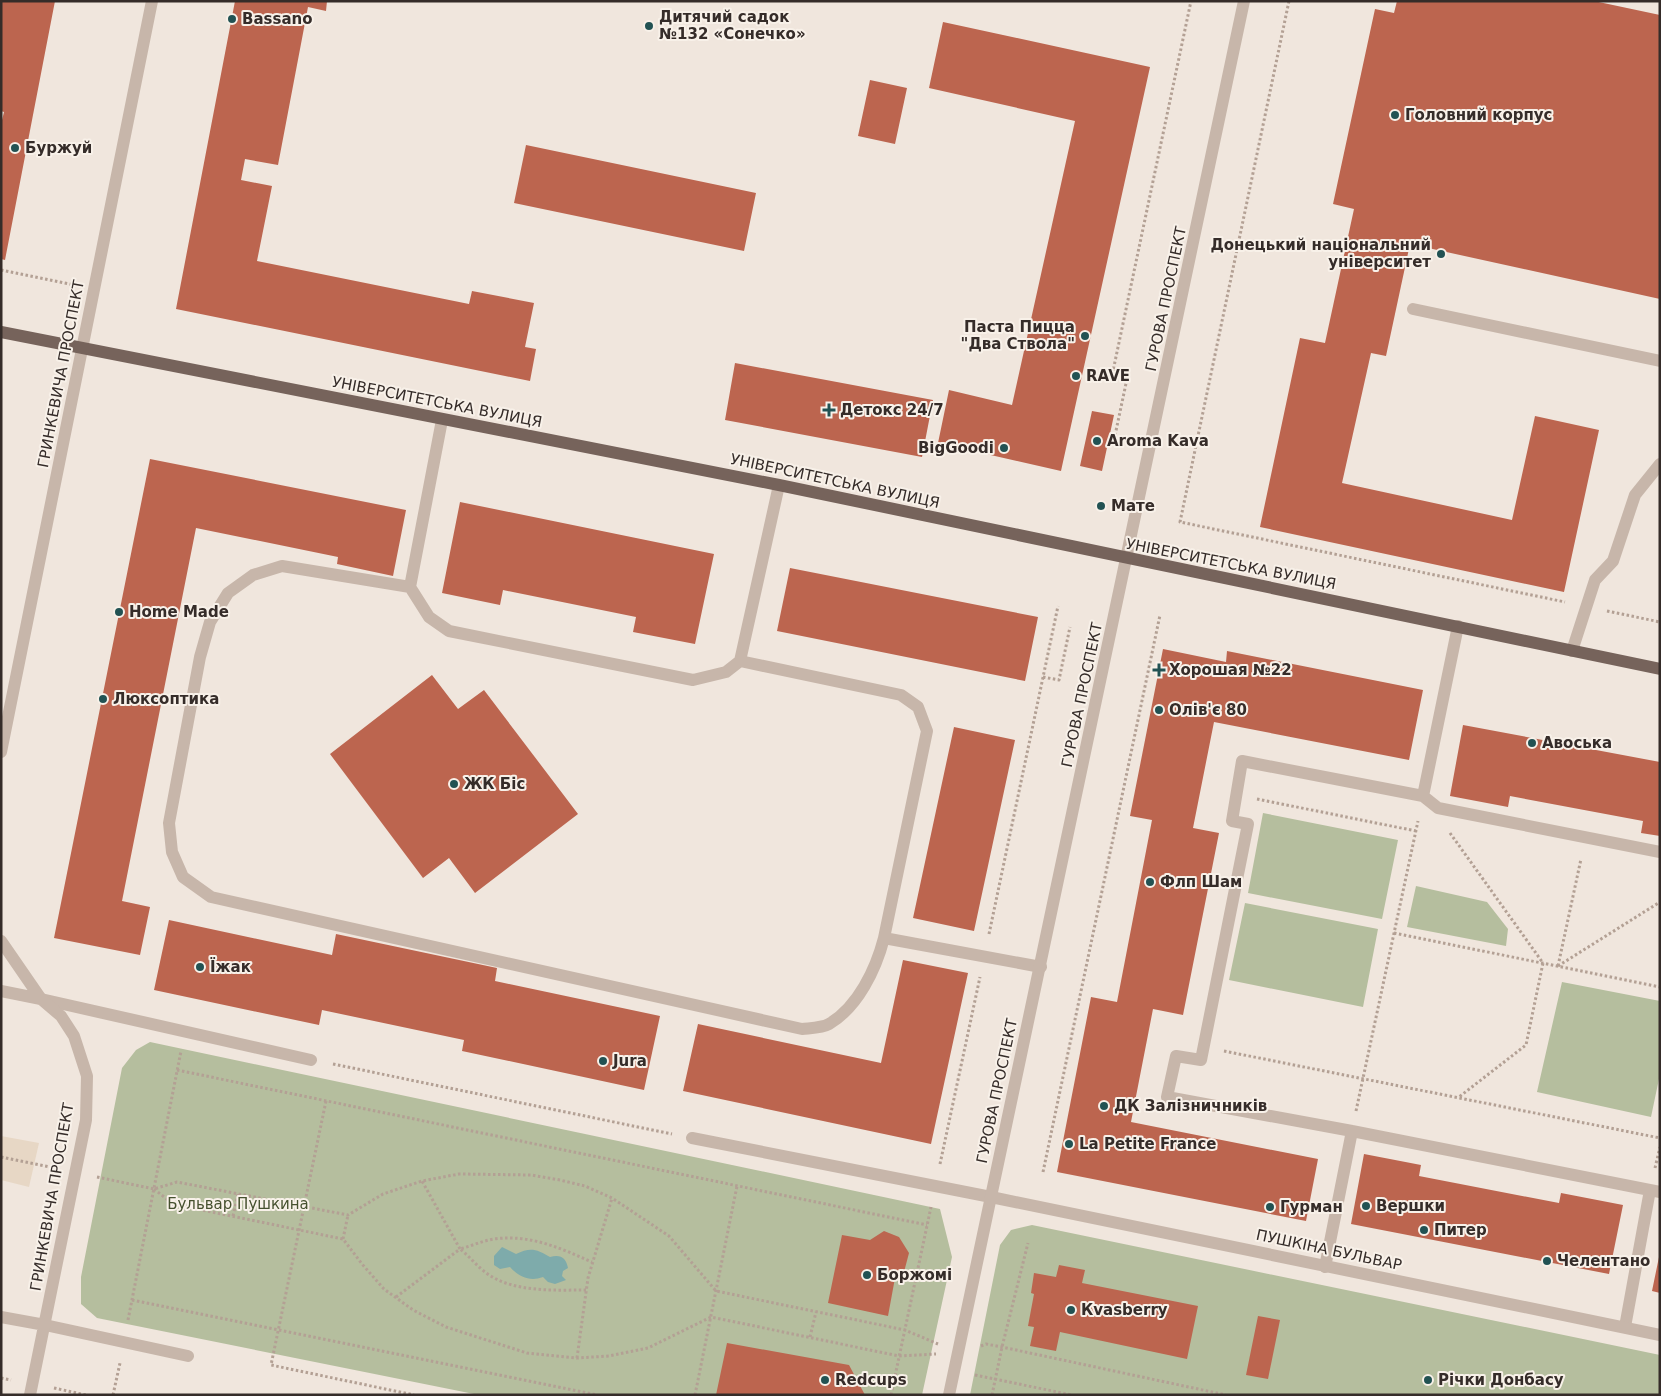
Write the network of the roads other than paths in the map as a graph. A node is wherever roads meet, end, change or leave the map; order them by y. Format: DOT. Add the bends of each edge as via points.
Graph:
graph roads {
  1 [pos="152,1"];
  2 [pos="1244,1"];
  3 [pos="1413,309"];
  4 [pos="1,332"];
  5 [pos="83,348"];
  6 [pos="1660,361"];
  7 [pos="442,420"];
  8 [pos="1660,464"];
  9 [pos="779,485"];
  10 [pos="1128,560"];
  11 [pos="410,587"];
  12 [pos="1458,626"];
  13 [pos="1572,651"];
  14 [pos="740,661"];
  15 [pos="1660,669"];
  16 [pos="1,752"];
  17 [pos="1423,796"];
  18 [pos="1660,852"];
  19 [pos="884,938"];
  20 [pos="1,941"];
  21 [pos="1041,967"];
  22 [pos="1,991"];
  23 [pos="41,999"];
  24 [pos="311,1060"];
  25 [pos="1352,1131"];
  26 [pos="692,1138"];
  27 [pos="1655,1192"];
  28 [pos="991,1197"];
  29 [pos="1325,1266"];
  30 [pos="1,1317"];
  31 [pos="45,1326"];
  32 [pos="1625,1327"];
  33 [pos="1660,1335"];
  34 [pos="188,1356"];
  35 [pos="30,1395"];
  36 [pos="949,1395"];
  1 -- 5 [label="street, ГРИНКЕВИЧА ПРОСПЕКТ"];
  2 -- 10 [label="street, ГУРОВА ПРОСПЕКТ"];
  3 -- 6 [label="street"];
  4 -- 5 [label="main road, УНІВЕРСИТЕТСЬКА ВУЛИЦЯ"];
  5 -- 7 [label="main road, УНІВЕРСИТЕТСЬКА ВУЛИЦЯ"];
  5 -- 16 [label="street, ГРИНКЕВИЧА ПРОСПЕКТ"];
  7 -- 9 [label="main road, УНІВЕРСИТЕТСЬКА ВУЛИЦЯ"];
  7 -- 11 [label="street"];
  8 -- 13 [label="street" via="1636,495 1613,561 1595,580"];
  9 -- 10 [label="main road, УНІВЕРСИТЕТСЬКА ВУЛИЦЯ"];
  9 -- 14 [label="street"];
  10 -- 12 [label="main road, УНІВЕРСИТЕТСЬКА ВУЛИЦЯ"];
  10 -- 21 [label="street, ГУРОВА ПРОСПЕКТ"];
  11 -- 14 [label="street" via="429,617 449,631 694,680 726,672"];
  11 -- 19 [label="street" via="282,566 252,575 228,593 210,622 200,657 169,823 172,852 183,877 211,896 802,1029 828,1025 850,1005 879,958"];
  12 -- 13 [label="main road, УНІВЕРСИТЕТСЬКА ВУЛИЦЯ"];
  12 -- 17 [label="street"];
  13 -- 15 [label="main road, УНІВЕРСИТЕТСЬКА ВУЛИЦЯ"];
  14 -- 19 [label="street" via="901,695 918,707 927,731"];
  17 -- 18 [label="street" via="1438,808"];
  17 -- 25 [label="street" via="1242,761 1232,821 1248,824 1201,1060 1176,1056 1167,1097"];
  19 -- 21 [label="street"];
  20 -- 23 [label="street, ГРИНКЕВИЧА ПРОСПЕКТ"];
  21 -- 28 [label="street, ГУРОВА ПРОСПЕКТ"];
  22 -- 23 [label="street"];
  23 -- 24 [label="street"];
  23 -- 31 [label="street, ГРИНКЕВИЧА ПРОСПЕКТ" via="66,1022 87,1076 86,1120"];
  25 -- 27 [label="street"];
  25 -- 29 [label="street"];
  26 -- 28 [label="street, ПУШКІНА БУЛЬВАР"];
  27 -- 32 [label="street"];
  28 -- 29 [label="street, ПУШКІНА БУЛЬВАР"];
  28 -- 36 [label="street, ГУРОВА ПРОСПЕКТ"];
  29 -- 32 [label="street, ПУШКІНА БУЛЬВАР"];
  30 -- 31 [label="street"];
  31 -- 34 [label="street"];
  31 -- 35 [label="street, ГРИНКЕВИЧА ПРОСПЕКТ"];
  32 -- 33 [label="street, ПУШКІНА БУЛЬВАР"];
}
